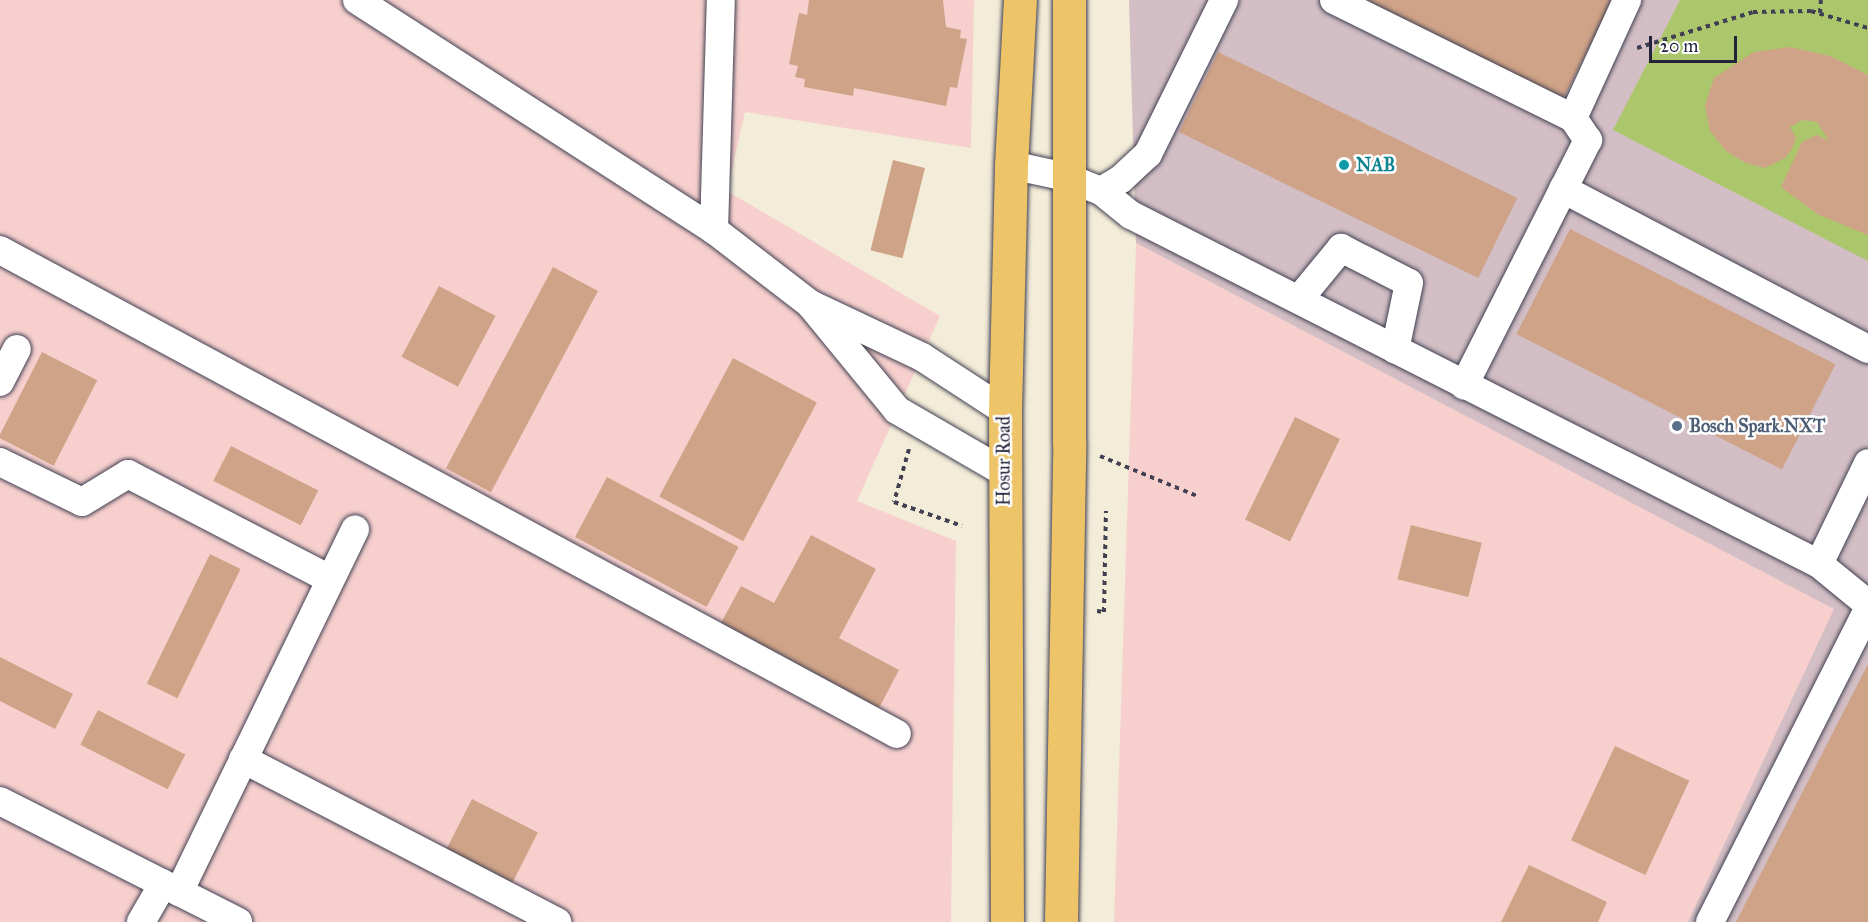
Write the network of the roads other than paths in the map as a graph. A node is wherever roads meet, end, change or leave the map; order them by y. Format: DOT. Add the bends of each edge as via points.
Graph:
graph roads {
  1 [pos="357,0"];
  2 [pos="721,0"];
  3 [pos="1020,0"];
  4 [pos="1069,0"];
  5 [pos="1224,0"];
  6 [pos="1334,0"];
  7 [pos="1627,0"];
  8 [pos="1573,118"];
  9 [pos="1011,165"];
  10 [pos="1066,177"];
  11 [pos="1563,189"];
  12 [pos="1101,191"];
  13 [pos="714,230"];
  14 [pos="0,250"];
  15 [pos="1300,298"];
  16 [pos="810,304"];
  17 [pos="18,349"];
  18 [pos="1868,349"];
  19 [pos="1395,350"];
  20 [pos="0,382"];
  21 [pos="1464,385"];
  22 [pos="1005,411"];
  23 [pos="0,462"];
  24 [pos="1868,463"];
  25 [pos="1004,472"];
  26 [pos="355,529"];
  27 [pos="1819,564"];
  28 [pos="330,579"];
  29 [pos="1868,604"];
  30 [pos="1868,609"];
  31 [pos="897,734"];
  32 [pos="243,759"];
  33 [pos="0,801"];
  34 [pos="171,888"];
  35 [pos="141,922"];
  36 [pos="237,922"];
  37 [pos="557,922"];
  38 [pos="1007,922"];
  39 [pos="1061,922"];
  40 [pos="1710,922"];
  1 -- 13 [label="lane"];
  2 -- 13 [label="lane"];
  3 -- 9 [label="main road, Hosur Road"];
  4 -- 10 [label="main road"];
  5 -- 12 [label="lane" via="1148,154"];
  6 -- 8 [label="lane"];
  7 -- 8 [label="lane"];
  8 -- 11 [label="lane" via="1588,140"];
  9 -- 10 [label="lane"];
  9 -- 22 [label="main road, Hosur Road"];
  10 -- 12 [label="lane"];
  10 -- 39 [label="main road" via="1069,443"];
  11 -- 18 [label="lane"];
  11 -- 21 [label="lane"];
  12 -- 15 [label="lane" via="1131,215"];
  13 -- 16 [label="lane"];
  14 -- 31 [label="lane"];
  15 -- 19 [label="lane"];
  15 -- 19 [label="lane" via="1341,248 1409,283"];
  16 -- 22 [label="lane" via="922,357"];
  16 -- 25 [label="lane" via="897,410"];
  17 -- 20 [label="lane"];
  19 -- 21 [label="lane"];
  21 -- 27 [label="lane"];
  22 -- 25 [label="main road, Hosur Road"];
  23 -- 28 [label="lane" via="82,502 128,474"];
  24 -- 27 [label="lane"];
  25 -- 38 [label="main road, Hosur Road"];
  26 -- 28 [label="lane"];
  27 -- 29 [label="lane"];
  28 -- 32 [label="lane"];
  30 -- 40 [label="lane"];
  32 -- 34 [label="lane"];
  32 -- 37 [label="lane"];
  33 -- 34 [label="lane"];
  34 -- 35 [label="lane"];
  34 -- 36 [label="lane"];
}
